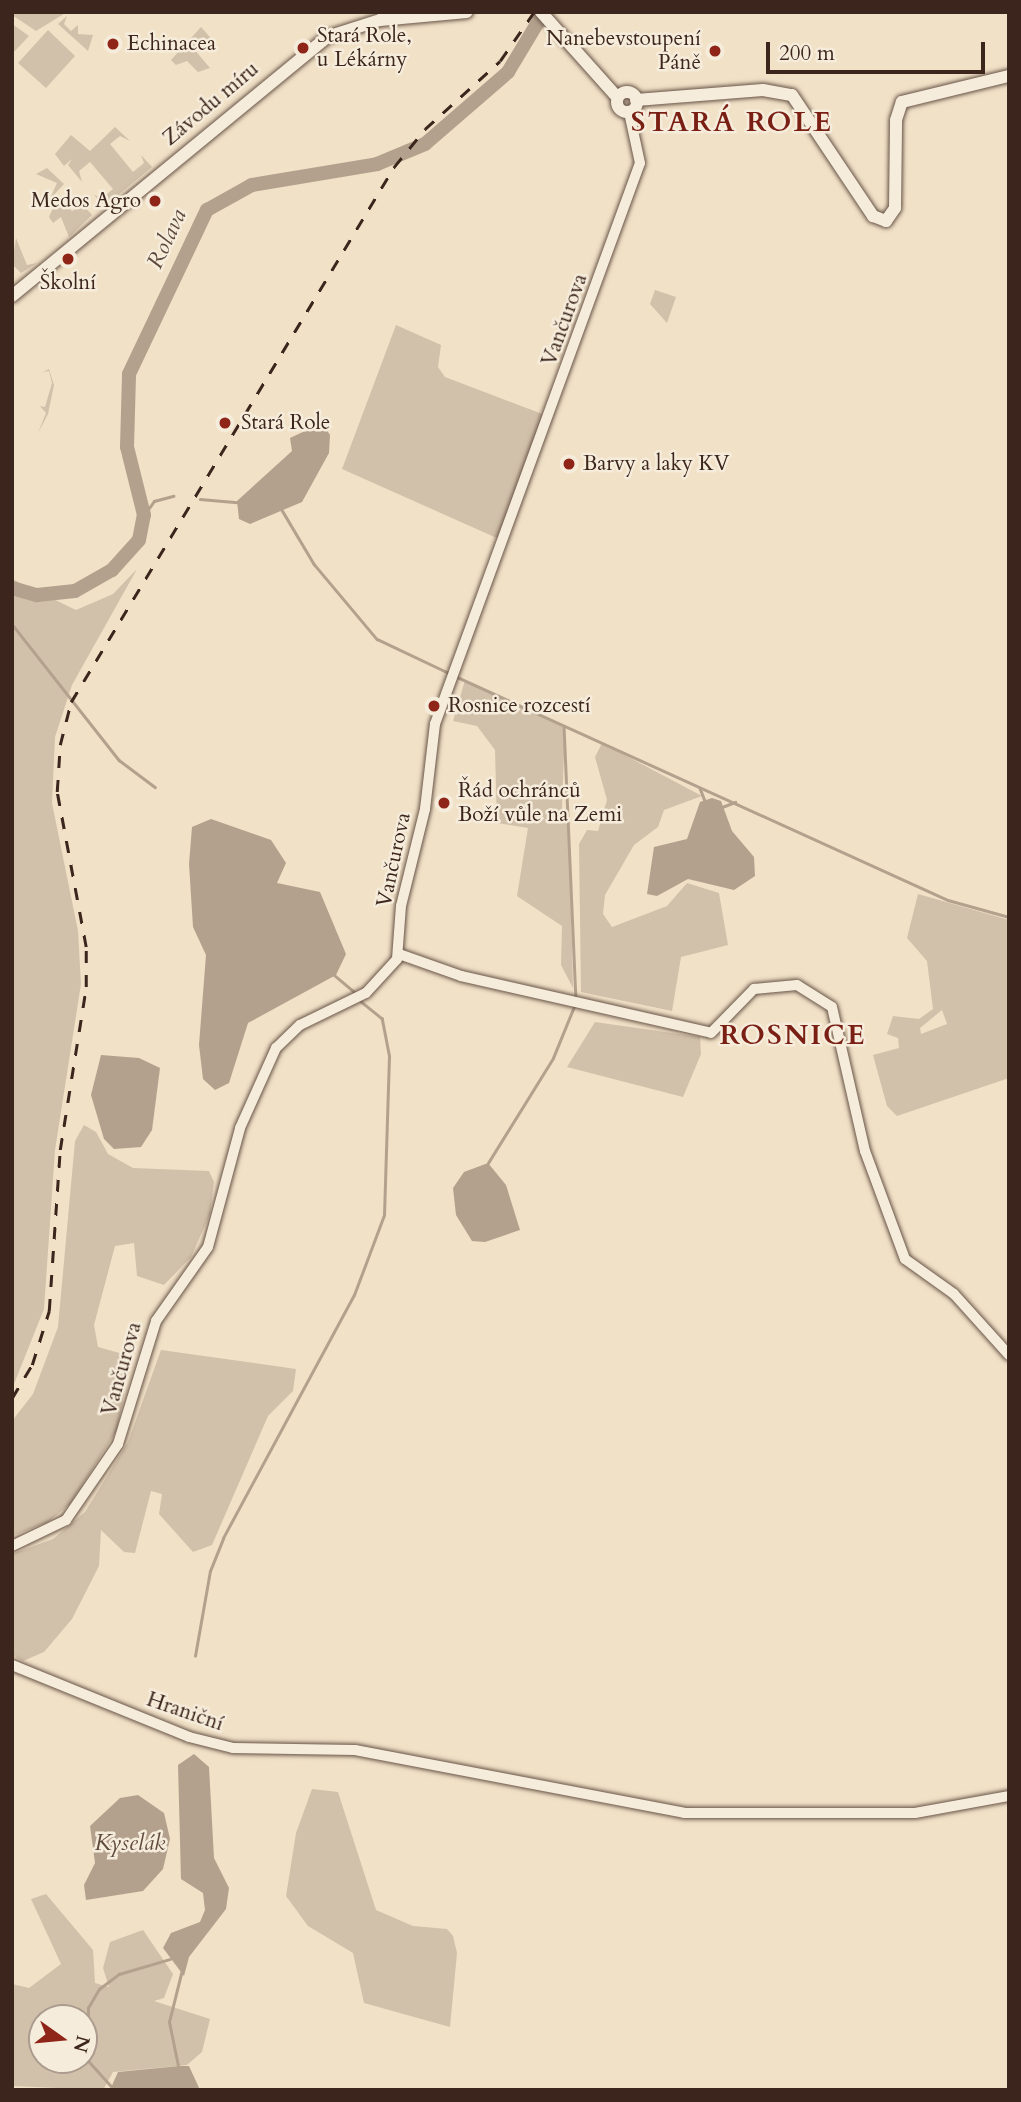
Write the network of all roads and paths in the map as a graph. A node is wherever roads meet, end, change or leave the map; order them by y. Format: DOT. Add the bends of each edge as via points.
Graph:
graph roads {
  1 [pos="467,12"];
  2 [pos="541,12"];
  3 [pos="1009,76"];
  4 [pos="618,98"];
  5 [pos="636,100"];
  6 [pos="629,112"];
  7 [pos="12,296"];
  8 [pos="399,954"];
  9 [pos="1009,1355"];
  10 [pos="12,1546"];
  11 [pos="12,1665"];
  12 [pos="1009,1796"];
  1 -- 7 [label="main road, Závodu míru" via="380,20 327,37"];
  2 -- 4 [label="main road" via="555,21"];
  3 -- 5 [label="main road" via="902,102 896,120 895,208 886,222 873,216 792,95 763,90"];
  4 -- 5 [label="main road" via="627,92"];
  4 -- 6 [label="main road" via="618,108"];
  5 -- 6 [label="main road"];
  6 -- 8 [label="street, Vančurova" via="640,163 433,731 425,808 401,906"];
  8 -- 9 [label="street" via="461,976 711,1033 754,989 797,985 832,1007 865,1151 905,1259 954,1294"];
  8 -- 10 [label="street, Vančurova" via="366,993 300,1025 276,1048 240,1128 208,1247 156,1321 118,1444 66,1520"];
  11 -- 12 [label="street, Hraniční" via="188,1737 233,1748 355,1751 684,1813 915,1813"];
}
